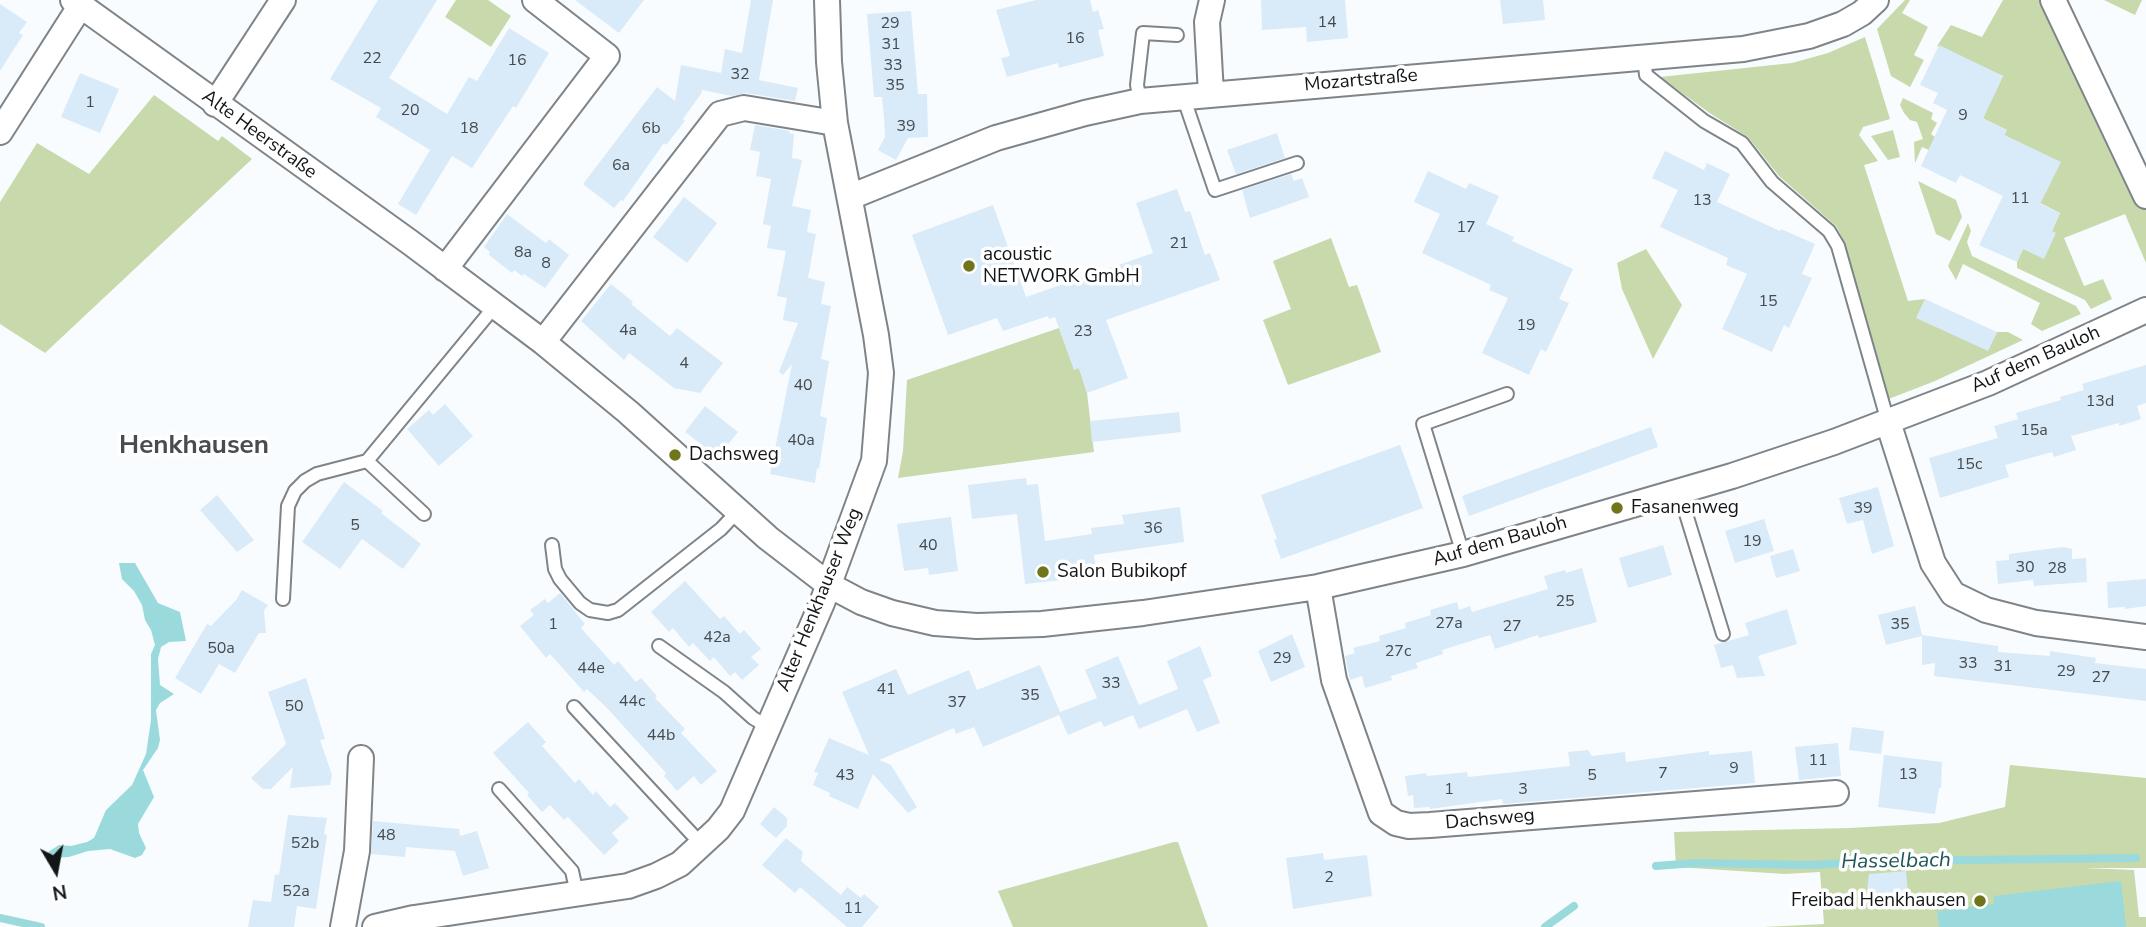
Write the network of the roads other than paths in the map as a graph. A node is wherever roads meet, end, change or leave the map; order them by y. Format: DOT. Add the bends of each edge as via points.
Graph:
graph roads {
  1 [pos="284,0"];
  2 [pos="535,0"];
  3 [pos="827,0"];
  4 [pos="1212,0"];
  5 [pos="1876,0"];
  6 [pos="2053,0"];
  7 [pos="77,3"];
  8 [pos="1177,35"];
  9 [pos="1644,57"];
  10 [pos="1212,94"];
  11 [pos="1183,96"];
  12 [pos="1140,101"];
  13 [pos="215,104"];
  14 [pos="835,122"];
  15 [pos="0,132"];
  16 [pos="1297,163"];
  17 [pos="2146,196"];
  18 [pos="850,197"];
  19 [pos="445,269"];
  20 [pos="495,306"];
  21 [pos="2146,310"];
  22 [pos="543,342"];
  23 [pos="1507,394"];
  24 [pos="1888,422"];
  25 [pos="367,461"];
  26 [pos="1679,491"];
  27 [pos="738,511"];
  28 [pos="424,514"];
  29 [pos="552,545"];
  30 [pos="1463,554"];
  31 [pos="829,585"];
  32 [pos="1318,587"];
  33 [pos="283,599"];
  34 [pos="1723,634"];
  35 [pos="2146,637"];
  36 [pos="659,646"];
  37 [pos="574,706"];
  38 [pos="768,727"];
  39 [pos="361,758"];
  40 [pos="499,789"];
  41 [pos="1836,793"];
  42 [pos="702,845"];
  43 [pos="577,894"];
  44 [pos="343,927"];
  45 [pos="375,927"];
  1 -- 13 [label="street"];
  2 -- 19 [label="street" via="607,56"];
  3 -- 14 [label="street, Alter Henkhauser Weg"];
  4 -- 10 [label="street" via="1207,22"];
  5 -- 9 [label="street, Mozartstraße" via="1843,24 1809,36 1743,49"];
  6 -- 17 [label="street"];
  7 -- 13 [label="street, Alte Heerstraße"];
  7 -- 15 [label="street"];
  8 -- 12 [label="lane" via="1143,33 1137,85"];
  9 -- 10 [label="street, Mozartstraße"];
  9 -- 24 [label="lane" via="1646,75 1704,121 1742,143 1772,182 1829,231 1838,246"];
  10 -- 11 [label="street, Mozartstraße"];
  11 -- 12 [label="street, Mozartstraße"];
  11 -- 16 [label="lane" via="1215,190"];
  12 -- 18 [label="street, Mozartstraße" via="996,138"];
  13 -- 19 [label="street, Alte Heerstraße"];
  14 -- 18 [label="street, Alter Henkhauser Weg"];
  14 -- 22 [label="street" via="744,108 720,114"];
  18 -- 31 [label="street, Alter Henkhauser Weg" via="876,335 881,373 879,412 874,461"];
  19 -- 20 [label="street, Alte Heerstraße"];
  20 -- 22 [label="street, Alte Heerstraße"];
  20 -- 25 [label="lane"];
  21 -- 24 [label="street, Auf dem Bauloh" via="1987,383"];
  22 -- 27 [label="street, Alte Heerstraße"];
  23 -- 30 [label="lane" via="1423,424"];
  24 -- 26 [label="street, Auf dem Bauloh"];
  24 -- 35 [label="street" via="1933,563 1953,594 1986,610 2036,623"];
  25 -- 28 [label="lane"];
  25 -- 33 [label="lane" via="317,474 295,491 288,506"];
  26 -- 30 [label="street, Auf dem Bauloh"];
  26 -- 34 [label="lane"];
  27 -- 29 [label="lane" via="618,610 608,613 580,603 560,579"];
  27 -- 31 [label="street, Alte Heerstraße"];
  30 -- 32 [label="street, Auf dem Bauloh"];
  31 -- 32 [label="street, Auf dem Bauloh" via="892,613 977,626 1143,613"];
  31 -- 38 [label="street, Alter Henkhauser Weg"];
  32 -- 41 [label="street, Dachsweg" via="1334,680 1381,813 1396,823 1430,825"];
  36 -- 38 [label="lane"];
  37 -- 42 [label="lane"];
  38 -- 42 [label="street, Alter Henkhauser Weg" via="732,811"];
  39 -- 44 [label="street" via="357,851"];
  40 -- 43 [label="lane" via="572,871"];
  42 -- 43 [label="street, Alter Henkhauser Weg" via="656,876 628,886"];
  43 -- 45 [label="street, Alter Henkhauser Weg"];
}
